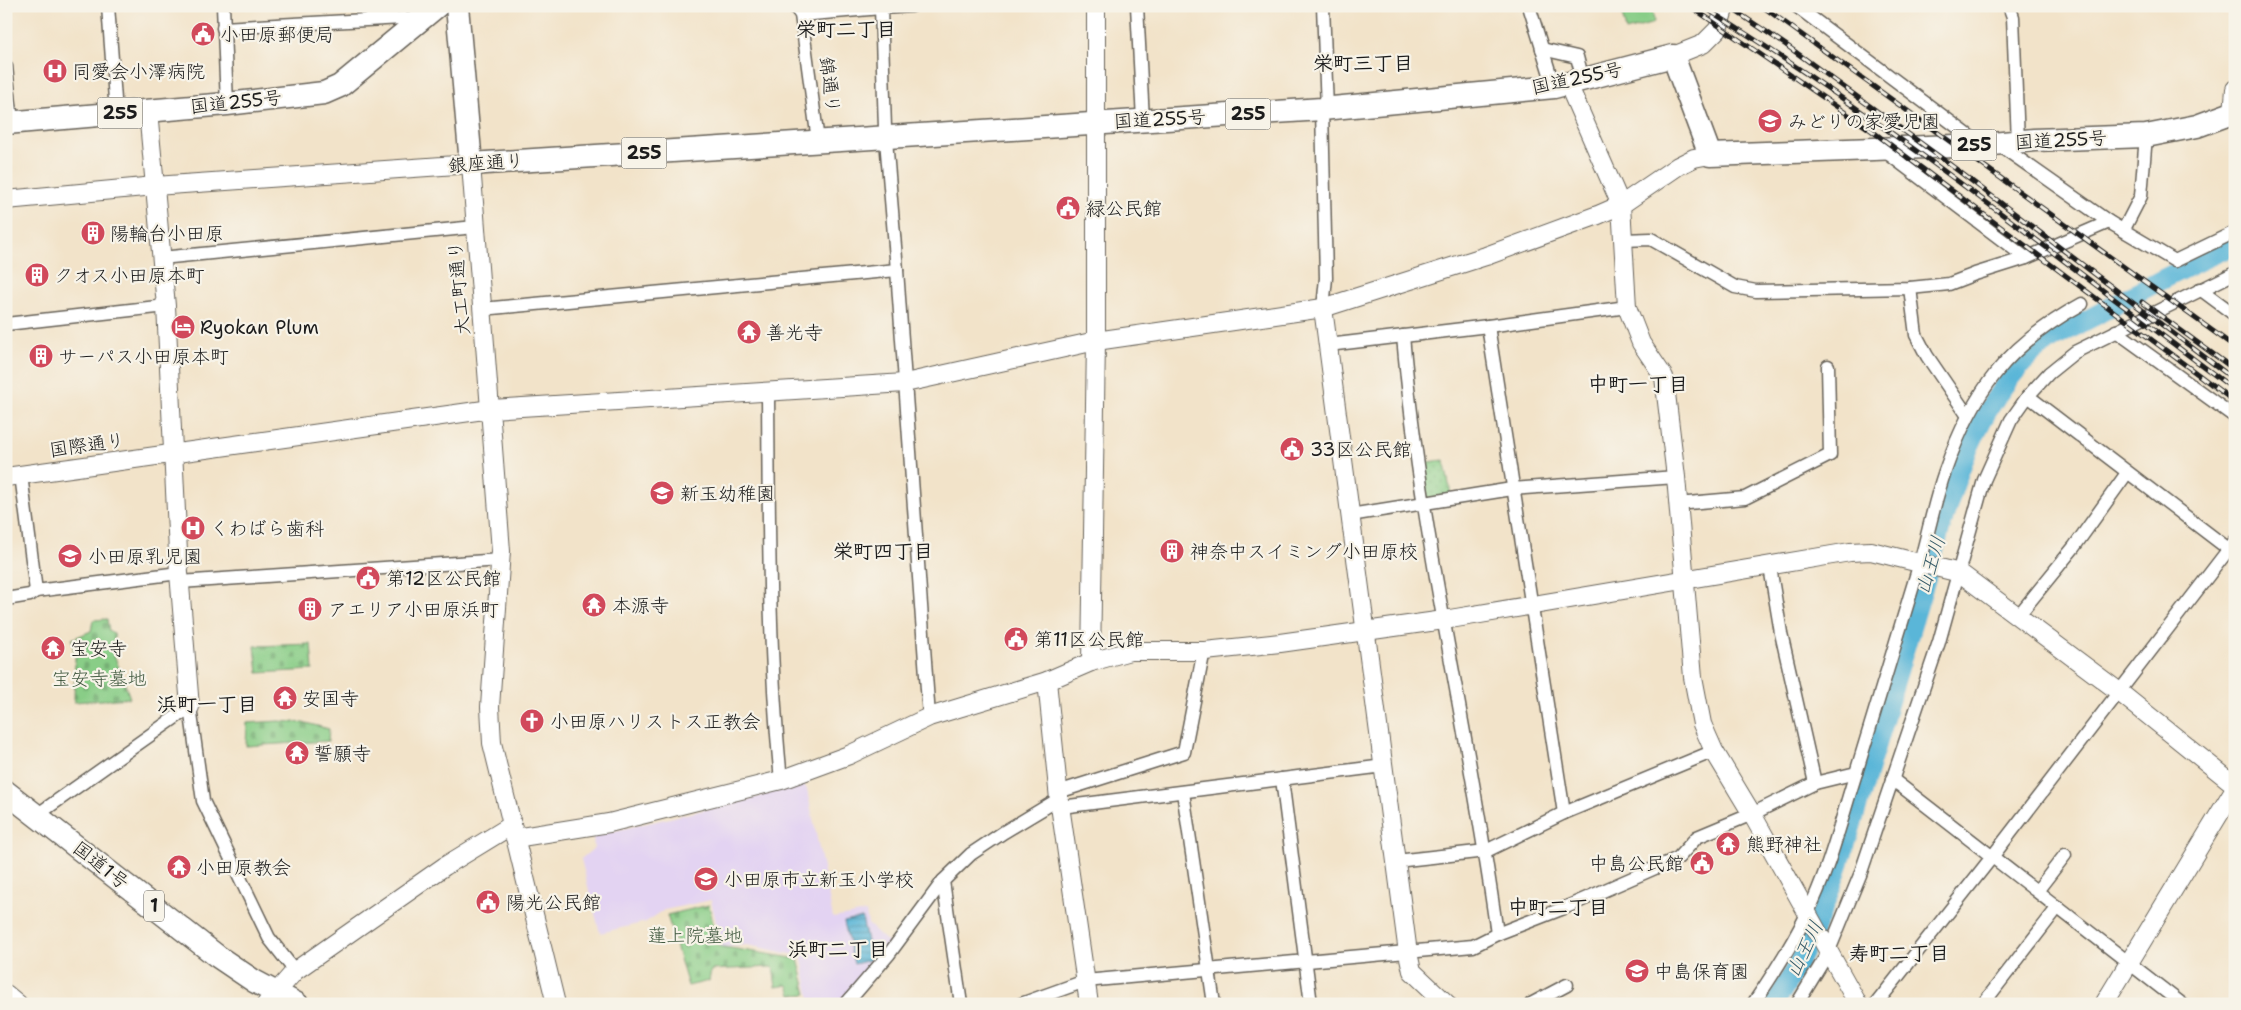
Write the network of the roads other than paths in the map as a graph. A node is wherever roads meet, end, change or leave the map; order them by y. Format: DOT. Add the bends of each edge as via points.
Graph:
graph roads {
  1 [pos="108,6"];
  2 [pos="223,6"];
  3 [pos="457,6"];
  4 [pos="912,6"];
  5 [pos="1096,6"];
  6 [pos="1138,6"];
  7 [pos="1323,6"];
  8 [pos="1529,6"];
  9 [pos="1725,6"];
  10 [pos="1796,6"];
  11 [pos="2009,6"];
  12 [pos="889,7"];
  13 [pos="797,11"];
  14 [pos="430,12"];
  15 [pos="223,28"];
  16 [pos="1542,49"];
  17 [pos="1673,56"];
  18 [pos="6,66"];
  19 [pos="1568,84"];
  20 [pos="2235,89"];
  21 [pos="227,104"];
  22 [pos="1325,109"];
  23 [pos="148,111"];
  24 [pos="2234,112"];
  25 [pos="116,113"];
  26 [pos="1143,120"];
  27 [pos="9,122"];
  28 [pos="1095,123"];
  29 [pos="885,136"];
  30 [pos="2146,136"];
  31 [pos="818,141"];
  32 [pos="1999,144"];
  33 [pos="1882,149"];
  34 [pos="1710,155"];
  35 [pos="471,164"];
  36 [pos="155,186"];
  37 [pos="6,200"];
  38 [pos="1621,205"];
  39 [pos="2108,222"];
  40 [pos="475,227"];
  41 [pos="2123,231"];
  42 [pos="2235,232"];
  43 [pos="1623,240"];
  44 [pos="161,258"];
  45 [pos="2026,258"];
  46 [pos="897,270"];
  47 [pos="2235,273"];
  48 [pos="1910,288"];
  49 [pos="2200,289"];
  50 [pos="2082,304"];
  51 [pos="166,306"];
  52 [pos="1628,307"];
  53 [pos="482,308"];
  54 [pos="1323,308"];
  55 [pos="2235,315"];
  56 [pos="6,324"];
  57 [pos="1488,326"];
  58 [pos="2116,331"];
  59 [pos="1403,336"];
  60 [pos="1096,341"];
  61 [pos="1328,345"];
  62 [pos="1828,366"];
  63 [pos="905,383"];
  64 [pos="768,393"];
  65 [pos="2028,396"];
  66 [pos="491,409"];
  67 [pos="1968,416"];
  68 [pos="2235,417"];
  69 [pos="172,455"];
  70 [pos="2127,473"];
  71 [pos="14,476"];
  72 [pos="1676,477"];
  73 [pos="1512,489"];
  74 [pos="1425,502"];
  75 [pos="1677,504"];
  76 [pos="1350,514"];
  77 [pos="2233,548"];
  78 [pos="501,560"];
  79 [pos="1920,562"];
  80 [pos="1770,567"];
  81 [pos="1960,573"];
  82 [pos="180,577"];
  83 [pos="1685,581"];
  84 [pos="36,591"];
  85 [pos="6,599"];
  86 [pos="1531,605"];
  87 [pos="2018,616"];
  88 [pos="1444,620"];
  89 [pos="1365,630"];
  90 [pos="1204,650"];
  91 [pos="1091,662"];
  92 [pos="1047,681"];
  93 [pos="2118,692"];
  94 [pos="190,707"];
  95 [pos="929,717"];
  96 [pos="1714,751"];
  97 [pos="1384,766"];
  98 [pos="1856,773"];
  99 [pos="1282,779"];
  100 [pos="1892,779"];
  101 [pos="781,780"];
  102 [pos="1815,783"];
  103 [pos="2235,786"];
  104 [pos="6,792"];
  105 [pos="1183,792"];
  106 [pos="1059,799"];
  107 [pos="1564,814"];
  108 [pos="1752,814"];
  109 [pos="37,815"];
  110 [pos="514,831"];
  111 [pos="1486,851"];
  112 [pos="2065,855"];
  113 [pos="1992,857"];
  114 [pos="1396,862"];
  115 [pos="943,881"];
  116 [pos="2037,891"];
  117 [pos="2058,907"];
  118 [pos="1807,915"];
  119 [pos="1497,934"];
  120 [pos="1408,953"];
  121 [pos="1828,953"];
  122 [pos="1306,961"];
  123 [pos="2129,963"];
  124 [pos="295,971"];
  125 [pos="1210,971"];
  126 [pos="1085,981"];
  127 [pos="1567,985"];
  128 [pos="6,994"];
  129 [pos="270,998"];
  130 [pos="18,1004"];
  131 [pos="296,1004"];
  132 [pos="556,1004"];
  133 [pos="846,1004"];
  134 [pos="961,1004"];
  135 [pos="1021,1004"];
  136 [pos="1088,1004"];
  137 [pos="1214,1004"];
  138 [pos="1311,1004"];
  139 [pos="1447,1004"];
  140 [pos="1532,1004"];
  141 [pos="1753,1004"];
  142 [pos="1797,1004"];
  143 [pos="1858,1004"];
  144 [pos="1876,1004"];
  145 [pos="1983,1004"];
  146 [pos="2104,1004"];
  147 [pos="2182,1004"];
  1 -- 25 [label="street"];
  2 -- 15 [label="street"];
  3 -- 35 [label="highway"];
  4 -- 12 [label="street"];
  5 -- 28 [label="street"];
  6 -- 26 [label="street"];
  7 -- 22 [label="street"];
  8 -- 16 [label="street"];
  9 -- 17 [label="street" via="1718,30 1703,44"];
  10 -- 32 [label="street"];
  11 -- 32 [label="street" via="2013,17"];
  12 -- 13 [label="street"];
  12 -- 29 [label="street"];
  13 -- 31 [label="street, 錦通り"];
  14 -- 15 [label="street"];
  14 -- 21 [label="highway, 国道255号 / 255" via="333,90"];
  15 -- 21 [label="street"];
  16 -- 19 [label="street"];
  16 -- 19 [label="street" via="1577,57"];
  17 -- 19 [label="highway, 国道255号 / 255"];
  17 -- 34 [label="highway"];
  18 -- 27 [label="street"];
  19 -- 22 [label="highway, 国道255号 / 255"];
  19 -- 38 [label="street"];
  20 -- 24 [label="street"];
  21 -- 23 [label="highway, 国道255号 / 255"];
  22 -- 26 [label="highway, 国道255号 / 255"];
  22 -- 54 [label="street" via="1326,278"];
  23 -- 25 [label="highway, 国道255号 / 255"];
  23 -- 36 [label="street"];
  24 -- 30 [label="highway, 国道255号 / 255" via="2197,126"];
  25 -- 27 [label="highway, 国道255号 / 255"];
  26 -- 28 [label="highway, 国道255号 / 255"];
  28 -- 29 [label="highway, 国道255号 / 255"];
  28 -- 60 [label="street"];
  29 -- 31 [label="highway, 国道255号 / 255"];
  29 -- 46 [label="street"];
  30 -- 32 [label="highway, 国道255号 / 255"];
  30 -- 41 [label="street" via="2140,196"];
  31 -- 35 [label="highway, 銀座通り / 255"];
  32 -- 33 [label="highway, 国道255号 / 255"];
  32 -- 39 [label="street"];
  33 -- 34 [label="highway, 国道255号 / 255"];
  33 -- 45 [label="street"];
  34 -- 38 [label="street, 国際通り" via="1678,166"];
  35 -- 36 [label="street, 銀座通り"];
  35 -- 40 [label="street, 大工町通り"];
  36 -- 37 [label="street, 銀座通り"];
  36 -- 44 [label="street"];
  38 -- 43 [label="street"];
  38 -- 54 [label="street, 国際通り" via="1486,256"];
  39 -- 41 [label="street"];
  39 -- 45 [label="street"];
  40 -- 44 [label="street"];
  40 -- 53 [label="street, 大工町通り"];
  41 -- 42 [label="street" via="2175,261"];
  43 -- 48 [label="street" via="1651,239 1735,286 1756,291"];
  43 -- 52 [label="street"];
  44 -- 51 [label="street"];
  45 -- 48 [label="street" via="1949,284"];
  46 -- 53 [label="street"];
  46 -- 63 [label="street"];
  47 -- 49 [label="street"];
  48 -- 67 [label="street" via="1916,336"];
  49 -- 55 [label="street"];
  49 -- 58 [label="street"];
  50 -- 67 [label="street" via="2057,317 2006,359"];
  51 -- 56 [label="street"];
  51 -- 69 [label="street"];
  52 -- 57 [label="street"];
  52 -- 72 [label="street" via="1641,343 1664,377"];
  53 -- 66 [label="street, 大工町通り"];
  54 -- 60 [label="street, 国際通り"];
  54 -- 61 [label="street"];
  57 -- 59 [label="street"];
  57 -- 73 [label="street"];
  58 -- 65 [label="street" via="2075,352"];
  58 -- 68 [label="street"];
  59 -- 61 [label="street"];
  59 -- 74 [label="street" via="1414,451"];
  60 -- 63 [label="street, 国際通り"];
  60 -- 91 [label="street"];
  61 -- 76 [label="street"];
  62 -- 75 [label="street" via="1830,455 1744,498"];
  63 -- 64 [label="street, 国際通り"];
  63 -- 95 [label="street"];
  64 -- 66 [label="street, 国際通り"];
  64 -- 101 [label="street" via="770,576"];
  65 -- 70 [label="street"];
  65 -- 81 [label="street" via="2011,420 1984,480"];
  66 -- 69 [label="street, 国際通り"];
  66 -- 78 [label="street, 大工町通り"];
  67 -- 79 [label="street" via="1944,472"];
  69 -- 71 [label="street, 国際通り"];
  69 -- 82 [label="street"];
  70 -- 77 [label="street"];
  70 -- 87 [label="street" via="2074,547"];
  71 -- 84 [label="street"];
  72 -- 73 [label="street"];
  72 -- 75 [label="street"];
  73 -- 74 [label="street"];
  73 -- 86 [label="street"];
  74 -- 76 [label="street"];
  74 -- 88 [label="street"];
  75 -- 83 [label="street"];
  76 -- 89 [label="street"];
  77 -- 93 [label="street"];
  78 -- 82 [label="street"];
  78 -- 110 [label="street, 大工町通り" via="490,726"];
  79 -- 80 [label="street" via="1871,551"];
  79 -- 81 [label="street"];
  79 -- 98 [label="street"];
  80 -- 83 [label="street"];
  80 -- 102 [label="street" via="1781,634"];
  81 -- 87 [label="street"];
  81 -- 100 [label="street"];
  82 -- 84 [label="street"];
  82 -- 94 [label="street"];
  83 -- 86 [label="street"];
  83 -- 96 [label="street" via="1697,704"];
  84 -- 85 [label="street"];
  86 -- 88 [label="street"];
  86 -- 107 [label="street"];
  87 -- 93 [label="street"];
  88 -- 89 [label="street"];
  88 -- 111 [label="street"];
  89 -- 90 [label="street"];
  89 -- 97 [label="street"];
  90 -- 91 [label="street" via="1130,652"];
  90 -- 106 [label="street" via="1184,752"];
  91 -- 92 [label="street"];
  92 -- 95 [label="street"];
  92 -- 106 [label="street"];
  93 -- 103 [label="street"];
  93 -- 113 [label="street"];
  94 -- 109 [label="street"];
  94 -- 124 [label="street" via="203,801 269,938"];
  95 -- 101 [label="street" via="849,755"];
  96 -- 107 [label="street"];
  96 -- 108 [label="street"];
  97 -- 99 [label="street"];
  97 -- 114 [label="street"];
  98 -- 102 [label="street"];
  98 -- 118 [label="street"];
  99 -- 105 [label="street"];
  99 -- 122 [label="street"];
  100 -- 113 [label="street"];
  100 -- 121 [label="street" via="1860,875"];
  101 -- 110 [label="street" via="609,823"];
  102 -- 108 [label="street"];
  103 -- 123 [label="street"];
  104 -- 109 [label="highway, 国道1号 / 1"];
  105 -- 106 [label="street"];
  105 -- 125 [label="street"];
  106 -- 115 [label="street" via="971,854"];
  106 -- 126 [label="street"];
  107 -- 111 [label="street"];
  108 -- 118 [label="street"];
  108 -- 119 [label="street" via="1697,837 1678,858"];
  109 -- 129 [label="highway, 国道1号 / 1"];
  110 -- 124 [label="street" via="445,866"];
  110 -- 132 [label="street, 大工町通り"];
  111 -- 114 [label="street"];
  111 -- 119 [label="street"];
  112 -- 116 [label="street"];
  113 -- 116 [label="street"];
  113 -- 144 [label="street"];
  114 -- 120 [label="street"];
  115 -- 133 [label="street" via="889,954"];
  115 -- 134 [label="street"];
  116 -- 117 [label="street"];
  117 -- 123 [label="street"];
  117 -- 145 [label="street"];
  118 -- 121 [label="street"];
  118 -- 141 [label="street" via="1778,968"];
  119 -- 120 [label="street" via="1473,946"];
  120 -- 122 [label="street"];
  120 -- 139 [label="street" via="1412,971"];
  121 -- 142 [label="street"];
  121 -- 143 [label="street"];
  122 -- 125 [label="street"];
  122 -- 138 [label="street"];
  123 -- 146 [label="street"];
  123 -- 147 [label="street"];
  124 -- 129 [label="street"];
  125 -- 126 [label="street"];
  125 -- 137 [label="street"];
  126 -- 135 [label="street"];
  126 -- 136 [label="street"];
  127 -- 140 [label="street"];
  128 -- 130 [label="street"];
  129 -- 131 [label="highway, 国道1号 / 1"];
}
